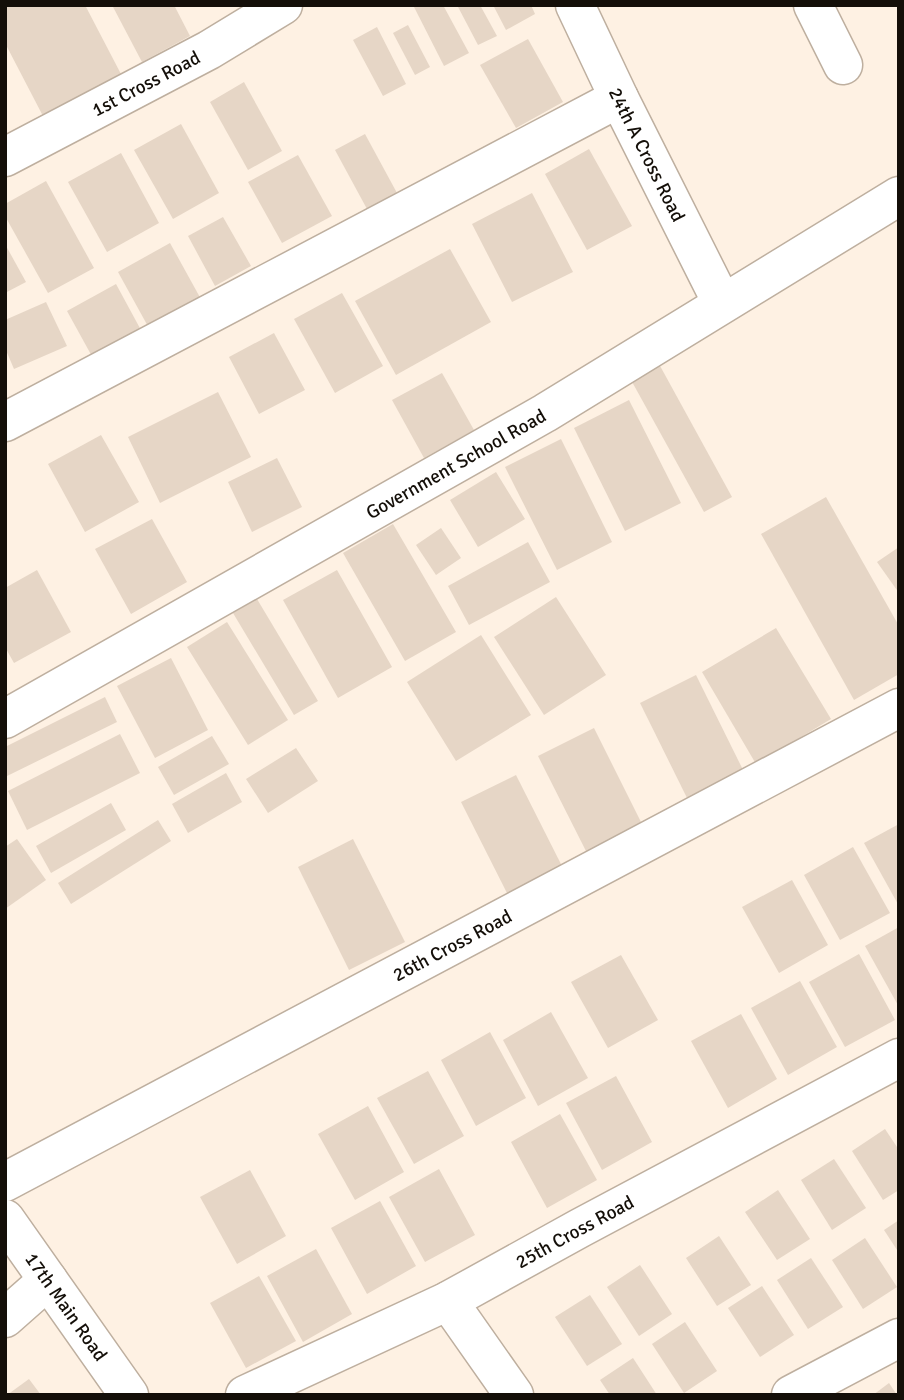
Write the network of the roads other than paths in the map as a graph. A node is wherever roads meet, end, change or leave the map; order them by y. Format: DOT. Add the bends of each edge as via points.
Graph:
graph roads {
  1 [pos="283,5"];
  2 [pos="575,5"];
  3 [pos="813,5"];
  4 [pos="844,65"];
  5 [pos="619,98"];
  6 [pos="5,157"];
  7 [pos="899,196"];
  8 [pos="722,303"];
  9 [pos="5,422"];
  10 [pos="899,708"];
  11 [pos="5,719"];
  12 [pos="899,1058"];
  13 [pos="5,1182"];
  14 [pos="5,1219"];
  15 [pos="48,1280"];
  16 [pos="448,1301"];
  17 [pos="5,1318"];
  18 [pos="899,1338"];
  19 [pos="128,1395"];
  20 [pos="245,1395"];
  21 [pos="514,1395"];
  22 [pos="791,1395"];
  1 -- 6 [label="street, 1st Cross Road" via="209,50"];
  2 -- 5 [label="street, 24th A Cross Road"];
  3 -- 4 [label="street"];
  5 -- 8 [label="street, 24th A Cross Road"];
  5 -- 9 [label="street"];
  7 -- 8 [label="street, Government School Road"];
  8 -- 11 [label="street, Government School Road" via="545,413"];
  10 -- 13 [label="street, 26th Cross Road"];
  12 -- 16 [label="street, 25th Cross Road"];
  14 -- 15 [label="street, 17th Main Road"];
  15 -- 17 [label="street"];
  15 -- 19 [label="street, 17th Main Road"];
  16 -- 20 [label="street, 25th Cross Road"];
  16 -- 21 [label="street"];
  18 -- 22 [label="street"];
}
